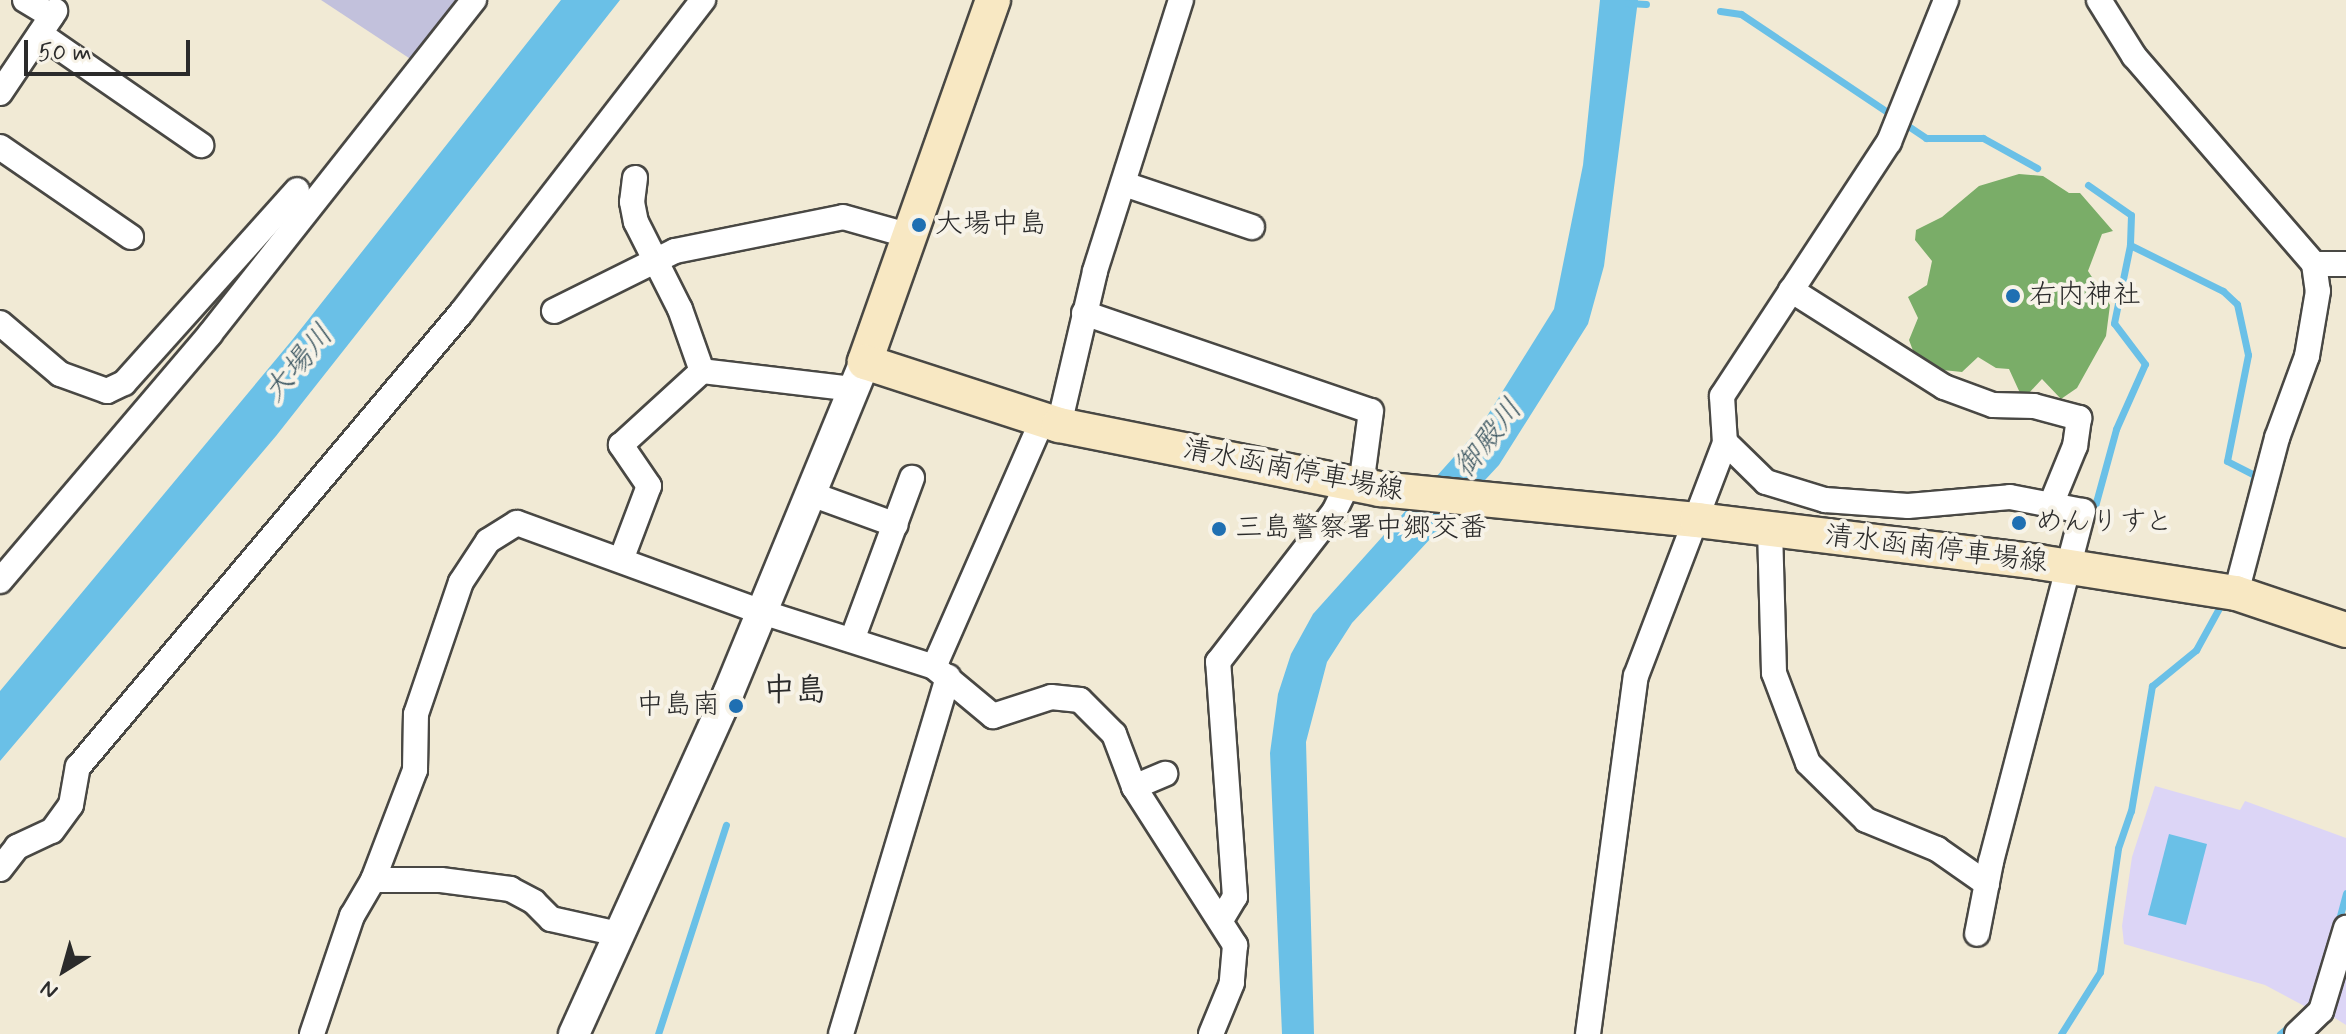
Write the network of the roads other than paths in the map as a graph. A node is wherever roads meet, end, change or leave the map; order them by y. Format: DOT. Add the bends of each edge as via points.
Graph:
graph roads {
  1 [pos="25,0"];
  2 [pos="474,0"];
  3 [pos="703,0"];
  4 [pos="993,0"];
  5 [pos="1181,0"];
  6 [pos="1946,0"];
  7 [pos="2099,0"];
  8 [pos="49,20"];
  9 [pos="0,93"];
  10 [pos="201,145"];
  11 [pos="0,147"];
  12 [pos="635,178"];
  13 [pos="1124,184"];
  14 [pos="297,190"];
  15 [pos="1252,227"];
  16 [pos="907,235"];
  17 [pos="131,237"];
  18 [pos="655,260"];
  19 [pos="2314,264"];
  20 [pos="2346,264"];
  21 [pos="1791,290"];
  22 [pos="554,311"];
  23 [pos="1084,313"];
  24 [pos="187,314"];
  25 [pos="0,323"];
  26 [pos="210,334"];
  27 [pos="702,371"];
  28 [pos="859,375"];
  29 [pos="1050,423"];
  30 [pos="1725,442"];
  31 [pos="912,478"];
  32 [pos="1363,486"];
  33 [pos="811,494"];
  34 [pos="2052,502"];
  35 [pos="1697,520"];
  36 [pos="896,525"];
  37 [pos="1770,529"];
  38 [pos="621,560"];
  39 [pos="2066,567"];
  40 [pos="0,581"];
  41 [pos="2236,593"];
  42 [pos="762,612"];
  43 [pos="2346,630"];
  44 [pos="852,640"];
  45 [pos="941,672"];
  46 [pos="1165,774"];
  47 [pos="1134,787"];
  48 [pos="0,869"];
  49 [pos="373,880"];
  50 [pos="1987,884"];
  51 [pos="1221,920"];
  52 [pos="2346,928"];
  53 [pos="618,934"];
  54 [pos="1977,934"];
  55 [pos="312,1034"];
  56 [pos="574,1034"];
  57 [pos="841,1034"];
  58 [pos="1211,1034"];
  59 [pos="1588,1034"];
  60 [pos="2297,1034"];
  1 -- 8 [label="street"];
  2 -- 26 [label="street"];
  3 -- 48 [label="street" via="461,313 78,767 71,805 52,831 17,847"];
  4 -- 16 [label="main road"];
  5 -- 13 [label="street"];
  6 -- 21 [label="street" via="1889,142"];
  7 -- 19 [label="street" via="2148,73"];
  8 -- 9 [label="street"];
  8 -- 10 [label="street"];
  11 -- 17 [label="street"];
  12 -- 18 [label="street" via="636,222"];
  13 -- 15 [label="street"];
  13 -- 23 [label="street"];
  14 -- 24 [label="street"];
  16 -- 18 [label="street" via="843,217"];
  16 -- 28 [label="main road"];
  18 -- 22 [label="street"];
  18 -- 27 [label="street"];
  19 -- 20 [label="street"];
  19 -- 41 [label="street" via="2318,291 2307,356 2277,438"];
  21 -- 30 [label="street" via="1724,391"];
  21 -- 34 [label="street" via="1944,387 1993,405 2034,406 2079,418 2075,446"];
  23 -- 29 [label="street"];
  23 -- 32 [label="street" via="1371,411"];
  24 -- 25 [label="street" via="124,383 107,391 60,374"];
  24 -- 26 [label="street"];
  26 -- 40 [label="street"];
  27 -- 28 [label="street"];
  27 -- 38 [label="street" via="621,445 649,486"];
  28 -- 29 [label="main road, 清水函南停車場線"];
  28 -- 33 [label="street"];
  29 -- 32 [label="main road, 清水函南停車場線"];
  29 -- 45 [label="street"];
  30 -- 34 [label="street" via="1766,482 1825,500 1908,506 2010,497"];
  30 -- 35 [label="street"];
  31 -- 36 [label="street"];
  32 -- 35 [label="main road, 清水函南停車場線" via="1511,506"];
  32 -- 51 [label="street" via="1334,512 1218,662 1235,897"];
  33 -- 36 [label="street"];
  33 -- 42 [label="street"];
  34 -- 39 [label="street" via="2083,511"];
  35 -- 37 [label="main road, 清水函南停車場線"];
  35 -- 59 [label="street" via="1636,676"];
  36 -- 44 [label="street"];
  37 -- 39 [label="main road, 清水函南停車場線"];
  37 -- 50 [label="street" via="1774,673 1808,763 1866,820 1937,849"];
  38 -- 42 [label="street"];
  38 -- 49 [label="street" via="561,542 527,522 507,526 488,541 455,596 416,714 415,770"];
  39 -- 41 [label="main road, 清水函南停車場線"];
  39 -- 50 [label="street"];
  41 -- 43 [label="main road, 清水函南停車場線"];
  42 -- 44 [label="street"];
  42 -- 53 [label="street"];
  44 -- 45 [label="street"];
  45 -- 47 [label="street" via="993,716 1051,697 1080,700 1114,734"];
  45 -- 57 [label="street"];
  46 -- 47 [label="street"];
  47 -- 51 [label="street"];
  49 -- 53 [label="street" via="441,880 510,889 551,919"];
  49 -- 55 [label="street" via="352,916"];
  50 -- 54 [label="street"];
  51 -- 58 [label="street" via="1235,945 1236,964"];
  52 -- 60 [label="street" via="2321,1011"];
  53 -- 56 [label="street"];
}
